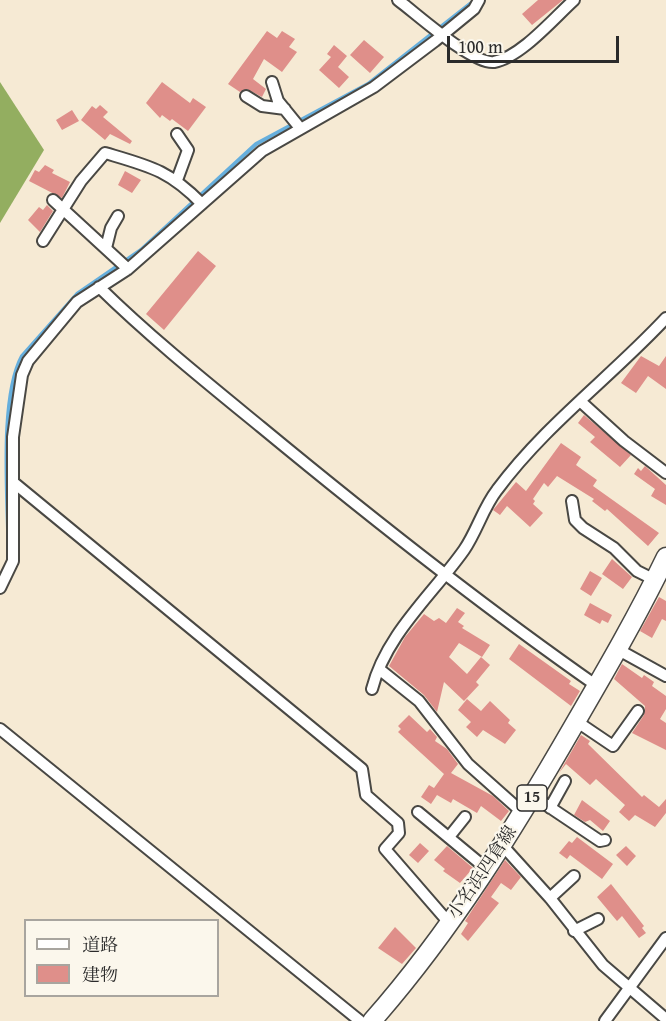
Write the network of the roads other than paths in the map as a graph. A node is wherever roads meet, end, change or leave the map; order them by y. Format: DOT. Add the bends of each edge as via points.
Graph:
graph roads {
  1 [pos="398,0"];
  2 [pos="479,0"];
  3 [pos="574,0"];
  4 [pos="439,31"];
  5 [pos="272,82"];
  6 [pos="246,96"];
  7 [pos="285,109"];
  8 [pos="296,124"];
  9 [pos="177,134"];
  10 [pos="177,180"];
  11 [pos="53,200"];
  12 [pos="199,200"];
  13 [pos="64,211"];
  14 [pos="118,216"];
  15 [pos="43,241"];
  16 [pos="106,248"];
  17 [pos="124,265"];
  18 [pos="99,287"];
  19 [pos="666,318"];
  20 [pos="580,401"];
  21 [pos="666,473"];
  22 [pos="13,482"];
  23 [pos="572,501"];
  24 [pos="666,557"];
  25 [pos="444,573"];
  26 [pos="655,580"];
  27 [pos="0,588"];
  28 [pos="617,649"];
  29 [pos="379,669"];
  30 [pos="666,676"];
  31 [pos="597,686"];
  32 [pos="372,689"];
  33 [pos="638,711"];
  34 [pos="576,721"];
  35 [pos="0,729"];
  36 [pos="565,781"];
  37 [pos="533,796"];
  38 [pos="550,808"];
  39 [pos="418,812"];
  40 [pos="523,813"];
  41 [pos="465,817"];
  42 [pos="449,837"];
  43 [pos="605,840"];
  44 [pos="503,846"];
  45 [pos="488,870"];
  46 [pos="574,876"];
  47 [pos="550,898"];
  48 [pos="598,919"];
  49 [pos="450,924"];
  50 [pos="574,930"];
  51 [pos="666,938"];
  52 [pos="629,989"];
  53 [pos="666,1019"];
  54 [pos="360,1021"];
  55 [pos="372,1021"];
  56 [pos="605,1021"];
  1 -- 4 [label="street"];
  2 -- 4 [label="street" via="474,9"];
  3 -- 4 [label="street" via="522,48 493,62 475,57"];
  4 -- 8 [label="street" via="367,92"];
  5 -- 7 [label="street" via="274,95"];
  6 -- 7 [label="street" via="262,106"];
  7 -- 8 [label="street"];
  8 -- 12 [label="street"];
  9 -- 10 [label="street" via="188,150"];
  10 -- 12 [label="street"];
  10 -- 13 [label="street" via="157,168 105,153"];
  11 -- 13 [label="street"];
  12 -- 17 [label="street"];
  13 -- 15 [label="street"];
  13 -- 16 [label="street"];
  14 -- 16 [label="street"];
  16 -- 17 [label="street"];
  17 -- 18 [label="street"];
  18 -- 22 [label="street" via="77,302 24,367 13,437"];
  18 -- 25 [label="street" via="135,322 293,454"];
  19 -- 20 [label="street" via="629,358"];
  20 -- 21 [label="street"];
  20 -- 25 [label="street" via="496,491 464,549"];
  22 -- 27 [label="street" via="13,561"];
  22 -- 49 [label="street" via="362,769 366,795 398,823 399,833 385,849"];
  23 -- 26 [label="street" via="574,520 614,548 627,564"];
  24 -- 26 [label="main road, 小名浜四倉線 / 15"];
  25 -- 29 [label="street"];
  25 -- 31 [label="street"];
  26 -- 28 [label="main road, 小名浜四倉線 / 15"];
  28 -- 30 [label="street"];
  28 -- 31 [label="main road, 小名浜四倉線 / 15"];
  29 -- 32 [label="street"];
  29 -- 40 [label="street" via="419,701 468,764"];
  31 -- 34 [label="main road, 小名浜四倉線 / 15"];
  33 -- 34 [label="street" via="613,746"];
  34 -- 37 [label="main road, 小名浜四倉線 / 15"];
  35 -- 54 [label="street"];
  36 -- 38 [label="street"];
  37 -- 38 [label="street"];
  37 -- 40 [label="main road, 小名浜四倉線 / 15"];
  38 -- 43 [label="street" via="600,841"];
  39 -- 42 [label="street"];
  40 -- 44 [label="main road, 小名浜四倉線 / 15"];
  41 -- 42 [label="street"];
  42 -- 45 [label="street"];
  44 -- 45 [label="main road, 小名浜四倉線 / 15"];
  44 -- 47 [label="street"];
  45 -- 49 [label="main road, 小名浜四倉線 / 15"];
  46 -- 47 [label="street"];
  47 -- 50 [label="street"];
  48 -- 50 [label="street"];
  49 -- 55 [label="main road, 小名浜四倉線 / 15"];
  50 -- 52 [label="street"];
  51 -- 52 [label="street"];
  52 -- 53 [label="street"];
  52 -- 56 [label="street"];
}
